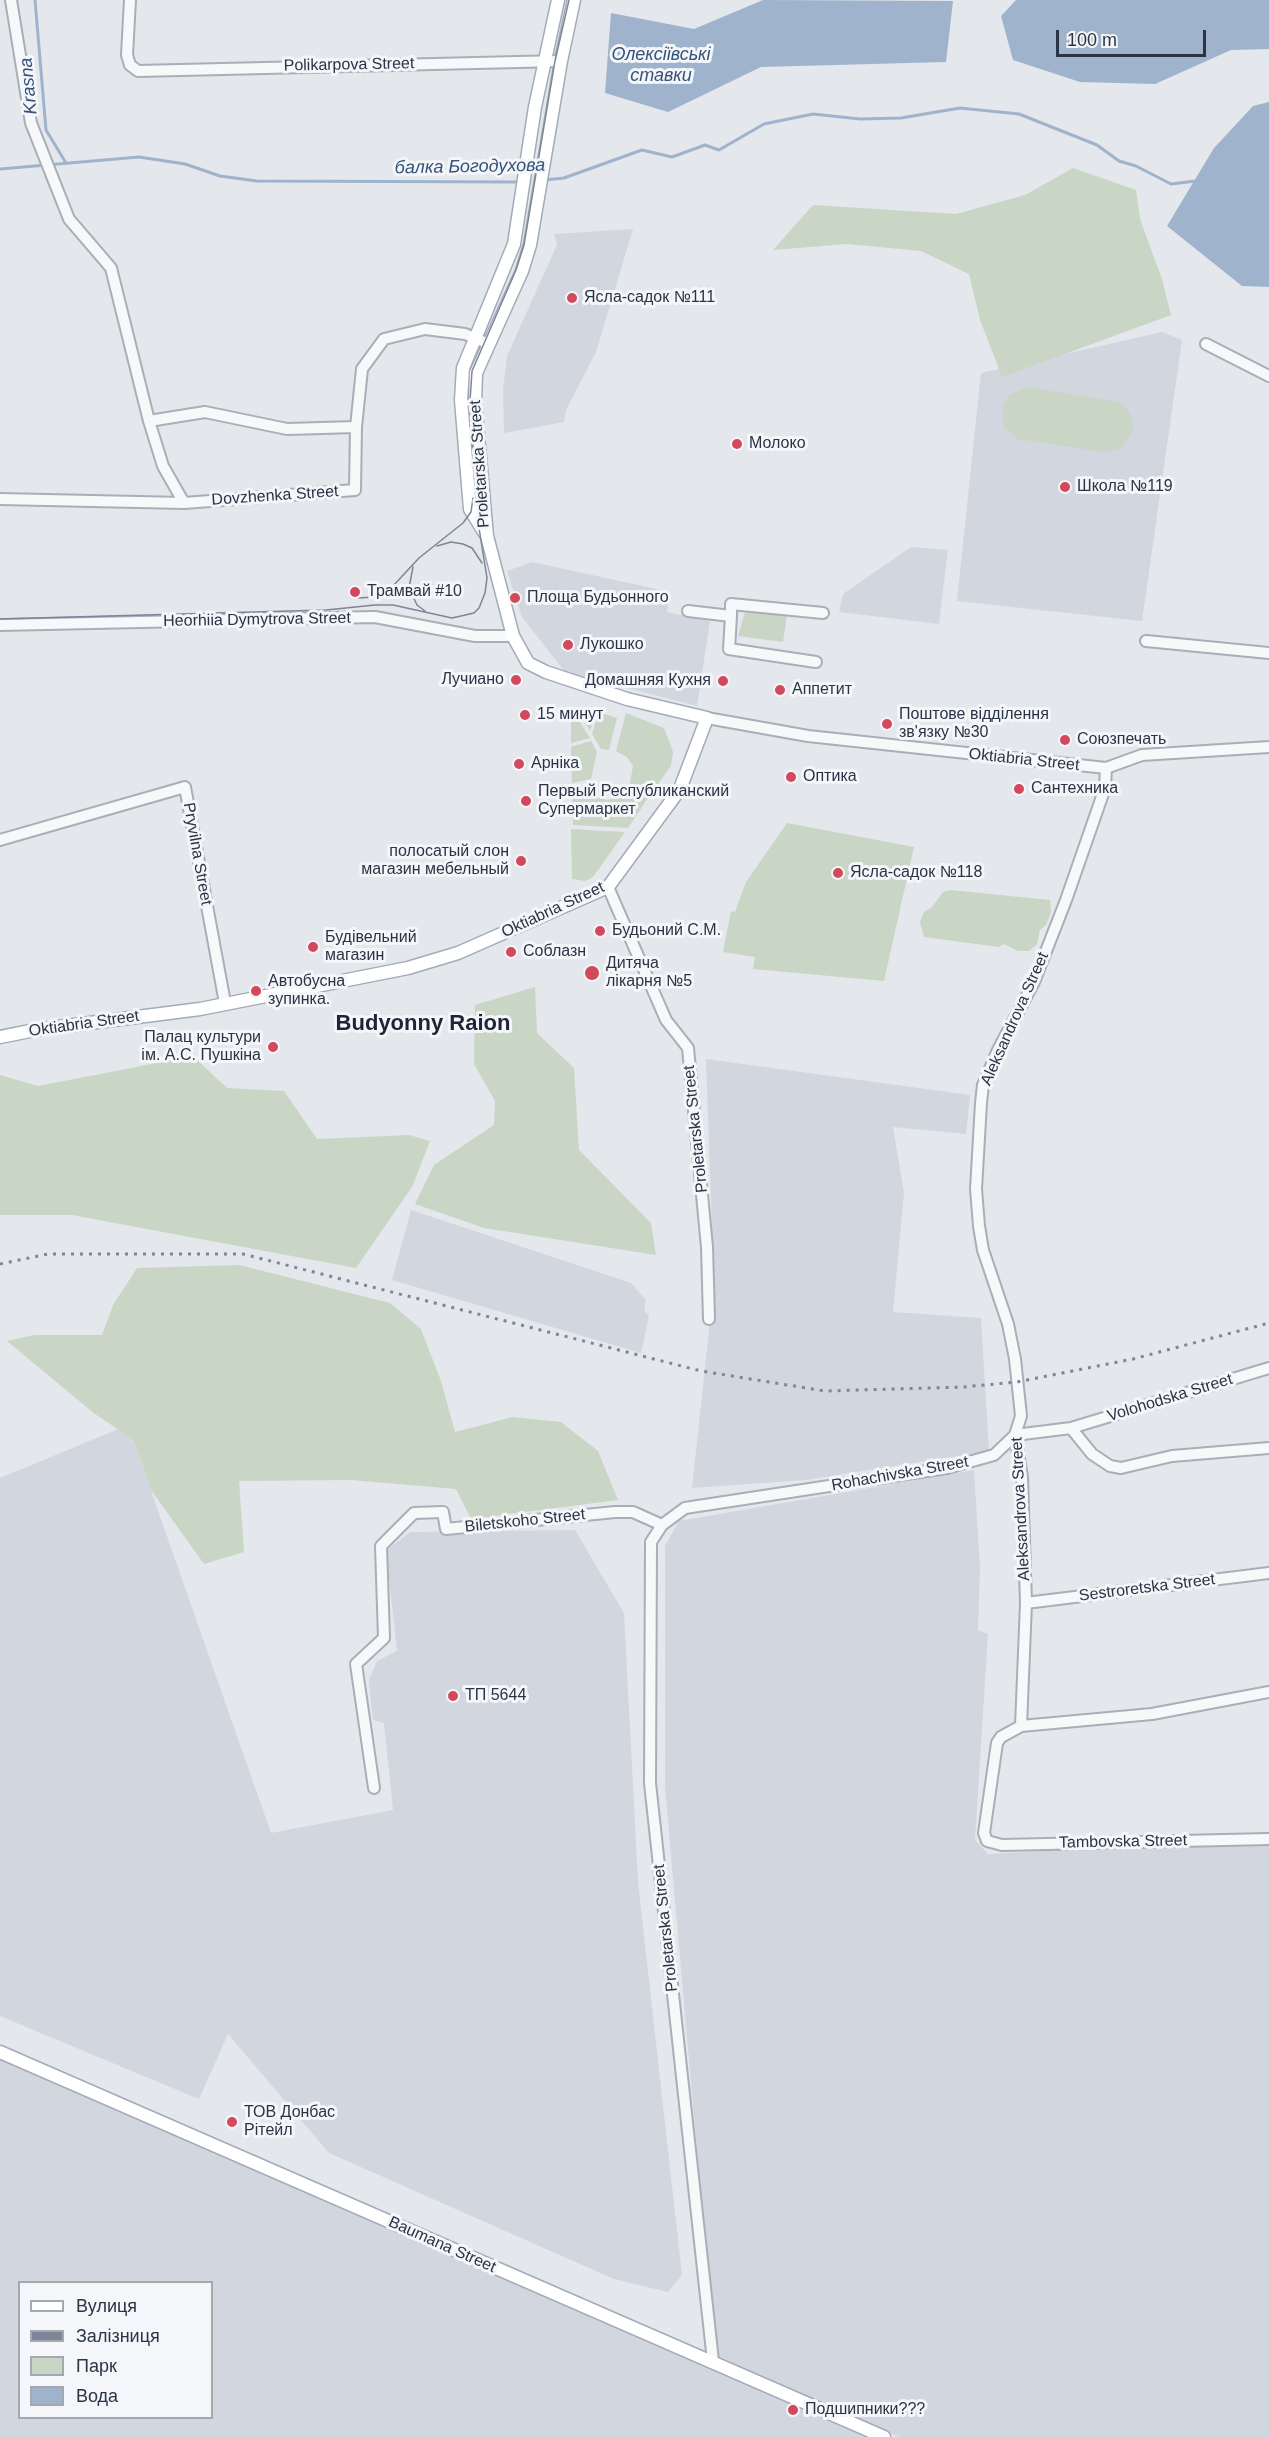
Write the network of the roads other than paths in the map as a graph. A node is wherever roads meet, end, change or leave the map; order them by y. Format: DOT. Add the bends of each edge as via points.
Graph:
graph roads {
  1 [pos="130,0"];
  2 [pos="558,0"];
  3 [pos="574,0"];
  4 [pos="7,7"];
  5 [pos="544,61"];
  6 [pos="561,61"];
  7 [pos="474,338"];
  8 [pos="489,344"];
  9 [pos="1206,344"];
  10 [pos="1269,376"];
  11 [pos="149,421"];
  12 [pos="356,427"];
  13 [pos="0,499"];
  14 [pos="184,503"];
  15 [pos="487,536"];
  16 [pos="688,611"];
  17 [pos="823,613"];
  18 [pos="731,616"];
  19 [pos="0,625"];
  20 [pos="513,636"];
  21 [pos="1146,641"];
  22 [pos="1269,653"];
  23 [pos="816,662"];
  24 [pos="707,718"];
  25 [pos="1269,747"];
  26 [pos="1106,768"];
  27 [pos="0,840"];
  28 [pos="608,887"];
  29 [pos="225,1003"];
  30 [pos="0,1037"];
  31 [pos="709,1319"];
  32 [pos="1269,1368"];
  33 [pos="1071,1428"];
  34 [pos="1015,1435"];
  35 [pos="1269,1448"];
  36 [pos="662,1525"];
  37 [pos="1269,1573"];
  38 [pos="1026,1603"];
  39 [pos="1269,1692"];
  40 [pos="1021,1726"];
  41 [pos="374,1788"];
  42 [pos="1269,1839"];
  43 [pos="0,2052"];
  44 [pos="713,2361"];
  45 [pos="884,2437"];
  1 -- 5 [label="street, Polikarpova Street" via="127,55 130,65 138,70"];
  2 -- 5 [label="main road, Proletarska Street"];
  3 -- 6 [label="main road, Proletarska Street"];
  4 -- 11 [label="street" via="32,123 69,219 111,268"];
  5 -- 6 [label="street, Polikarpova Street"];
  5 -- 7 [label="main road, Proletarska Street" via="514,244"];
  6 -- 8 [label="main road, Proletarska Street" via="530,245"];
  7 -- 8 [label="street, Dovzhenka Street"];
  7 -- 12 [label="street, Dovzhenka Street" via="425,329 384,339 362,369"];
  7 -- 15 [label="main road, Proletarska Street" via="463,368 461,400 470,509"];
  8 -- 15 [label="main road, Proletarska Street" via="476,373 474,402"];
  9 -- 10 [label="street"];
  11 -- 12 [label="street" via="205,412 287,429"];
  11 -- 14 [label="street" via="163,466"];
  12 -- 14 [label="street, Dovzhenka Street" via="355,490"];
  13 -- 14 [label="street, Dovzhenka Street"];
  15 -- 20 [label="main road"];
  16 -- 18 [label="street"];
  17 -- 18 [label="street" via="731,604"];
  18 -- 23 [label="street" via="729,649"];
  19 -- 20 [label="street, Heorhiia Dymytrova Street" via="375,617 476,636"];
  20 -- 24 [label="main road" via="528,663 546,672 627,699"];
  21 -- 22 [label="street"];
  24 -- 26 [label="street, Oktiabria Street" via="815,736"];
  24 -- 28 [label="main road, Oktiabria Street" via="680,789"];
  25 -- 26 [label="street, Oktiabria Street" via="1142,755"];
  26 -- 34 [label="street, Aleksandrova Street" via="1105,788 1066,900 1034,982 983,1085 976,1189 979,1226 1015,1359 1021,1416"];
  27 -- 29 [label="street, Pryvilna Street" via="184,788"];
  28 -- 29 [label="main road, Oktiabria Street" via="458,953 408,968"];
  28 -- 31 [label="street, Proletarska Street" via="666,1020 688,1048 707,1247"];
  29 -- 30 [label="main road, Oktiabria Street"];
  32 -- 33 [label="street, Volohodska Street"];
  33 -- 34 [label="street"];
  33 -- 35 [label="street" via="1092,1454 1110,1466 1122,1468 1172,1456"];
  34 -- 36 [label="street, Rohachivska Street" via="994,1455 947,1468 685,1508"];
  34 -- 38 [label="street, Aleksandrova Street" via="1022,1478"];
  36 -- 41 [label="street, Biletskoho Street" via="633,1512 615,1512 446,1529 443,1512 414,1513 381,1546 384,1638 356,1664"];
  36 -- 44 [label="street, Proletarska Street" via="651,1542 650,1783"];
  37 -- 38 [label="street, Sestroretska Street"];
  38 -- 40 [label="street, Aleksandrova Street"];
  39 -- 40 [label="street" via="1152,1714"];
  40 -- 42 [label="street, Tambovska Street" via="997,1743 984,1833 987,1841 1002,1845"];
  43 -- 44 [label="main road, Baumana Street"];
  44 -- 45 [label="main road, Baumana Street"];
}
